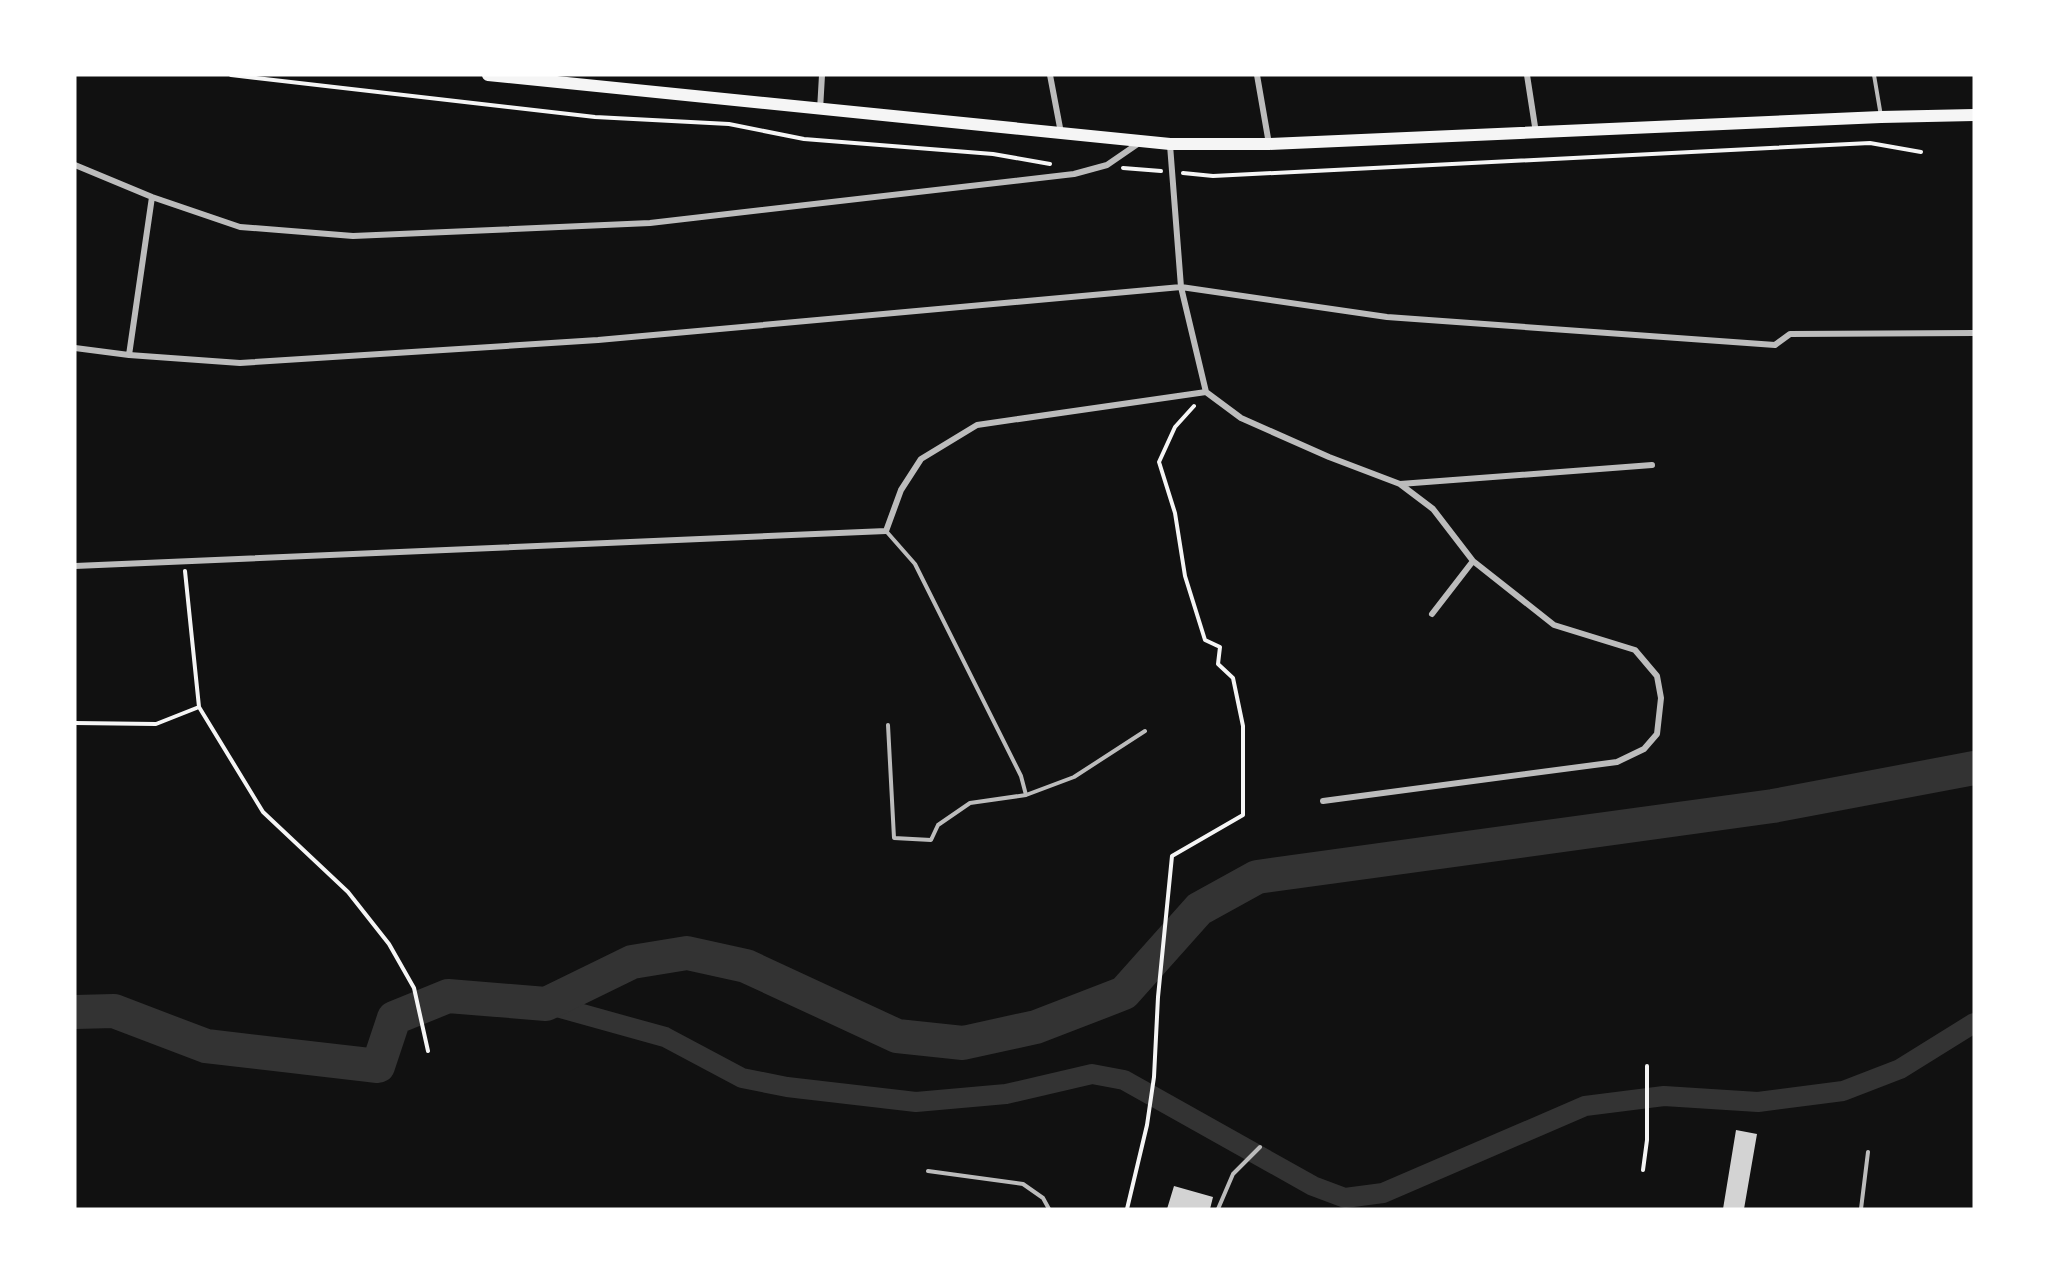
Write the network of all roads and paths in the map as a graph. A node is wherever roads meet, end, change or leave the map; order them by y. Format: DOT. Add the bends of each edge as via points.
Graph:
graph roads {
  1 [pos="231,75"];
  2 [pos="488,75"];
  3 [pos="822,75"];
  4 [pos="1050,75"];
  5 [pos="1257,75"];
  6 [pos="1527,75"];
  7 [pos="1874,75"];
  8 [pos="587,80"];
  9 [pos="820,110"];
  10 [pos="1974,115"];
  11 [pos="1881,117"];
  12 [pos="1536,133"];
  13 [pos="1061,134"];
  14 [pos="1139,142"];
  15 [pos="1170,144"];
  16 [pos="1269,144"];
  17 [pos="1921,152"];
  18 [pos="1060,164"];
  19 [pos="75,165"];
  20 [pos="1101,167"];
  21 [pos="1172,172"];
  22 [pos="152,197"];
  23 [pos="1181,287"];
  24 [pos="1974,333"];
  25 [pos="75,348"];
  26 [pos="129,355"];
  27 [pos="1206,392"];
  28 [pos="1652,465"];
  29 [pos="1400,484"];
  30 [pos="886,531"];
  31 [pos="1473,561"];
  32 [pos="184,562"];
  33 [pos="75,566"];
  34 [pos="1432,614"];
  35 [pos="199,706"];
  36 [pos="75,723"];
  37 [pos="888,725"];
  38 [pos="1145,731"];
  39 [pos="1026,795"];
  40 [pos="1323,801"];
  41 [pos="428,1051"];
  42 [pos="1647,1066"];
  43 [pos="1260,1147"];
  44 [pos="1868,1152"];
  45 [pos="1643,1170"];
  46 [pos="928,1171"];
  47 [pos="1048,1209"];
  48 [pos="1127,1209"];
  49 [pos="1218,1209"];
  50 [pos="1861,1209"];
  1 -- 18 [label="path" via="596,117 729,124 804,139 993,154"];
  2 -- 8 [label="main road"];
  3 -- 9 [label="street"];
  4 -- 13 [label="street"];
  5 -- 16 [label="street"];
  6 -- 12 [label="street"];
  7 -- 11 [label="lane"];
  8 -- 9 [label="main road"];
  9 -- 13 [label="main road"];
  10 -- 11 [label="main road"];
  11 -- 12 [label="main road"];
  12 -- 16 [label="main road"];
  13 -- 14 [label="main road"];
  14 -- 15 [label="main road"];
  14 -- 20 [label="street"];
  15 -- 16 [label="main road"];
  15 -- 21 [label="street"];
  17 -- 21 [label="path" via="1870,143 1214,176"];
  19 -- 22 [label="street"];
  20 -- 21 [label="path"];
  20 -- 22 [label="street" via="1074,174 650,223 352,236 240,227"];
  21 -- 23 [label="street"];
  22 -- 26 [label="street"];
  23 -- 24 [label="street" via="1388,317 1775,345 1790,334"];
  23 -- 26 [label="street" via="598,340 240,363"];
  23 -- 27 [label="street"];
  25 -- 26 [label="street"];
  27 -- 29 [label="street" via="1241,418"];
  27 -- 30 [label="street" via="977,425 921,459 901,490"];
  27 -- 48 [label="path" via="1175,427 1159,462 1175,513 1185,576 1205,640 1220,647 1218,664 1233,678 1243,726 1243,814 1172,856 1154,1077"];
  28 -- 29 [label="street"];
  29 -- 31 [label="street" via="1433,509"];
  30 -- 32 [label="street"];
  30 -- 39 [label="lane" via="915,564 1021,776"];
  31 -- 34 [label="street"];
  31 -- 40 [label="street" via="1554,625 1635,650 1656,676 1661,698 1657,734 1644,749 1617,762"];
  32 -- 33 [label="street"];
  32 -- 35 [label="path"];
  35 -- 36 [label="path" via="156,724"];
  35 -- 41 [label="path" via="262,812 348,892 389,944 414,988"];
  37 -- 39 [label="lane" via="894,838 931,840 938,825 970,803"];
  38 -- 39 [label="lane" via="1074,777"];
  42 -- 45 [label="path"];
  43 -- 49 [label="lane" via="1233,1174"];
  44 -- 50 [label="lane"];
  46 -- 47 [label="lane" via="1023,1184 1043,1198"];
}
